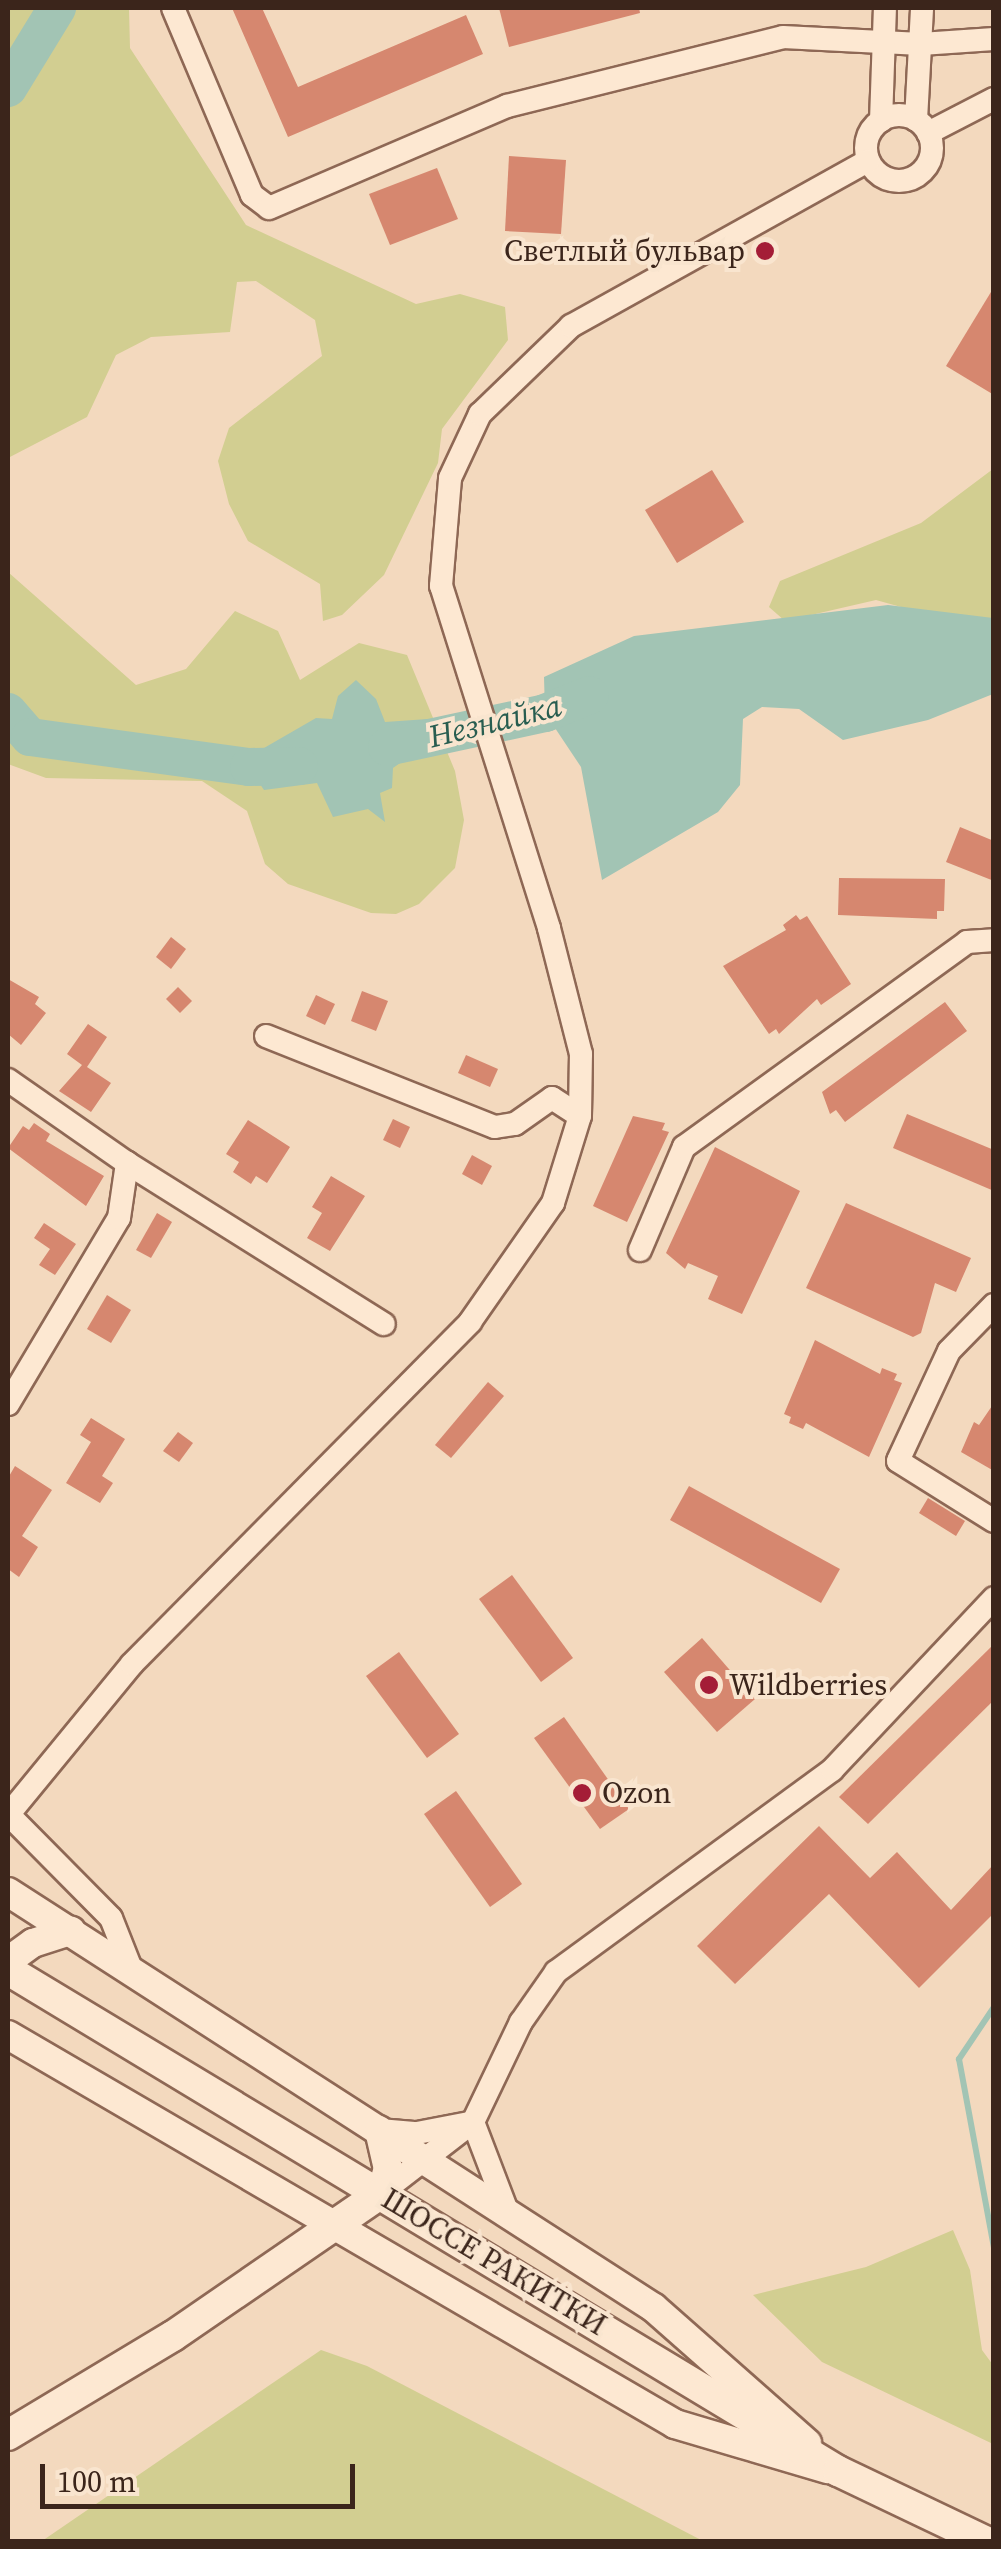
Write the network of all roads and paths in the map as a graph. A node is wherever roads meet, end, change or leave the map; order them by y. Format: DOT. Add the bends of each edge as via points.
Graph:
graph roads {
  1 [pos="173,8"];
  2 [pos="886,8"];
  3 [pos="922,8"];
  4 [pos="994,39"];
  5 [pos="884,42"];
  6 [pos="921,44"];
  7 [pos="994,100"];
  8 [pos="882,121"];
  9 [pos="922,127"];
  10 [pos="868,161"];
  11 [pos="994,940"];
  12 [pos="266,1036"];
  13 [pos="8,1080"];
  14 [pos="580,1116"];
  15 [pos="127,1163"];
  16 [pos="640,1250"];
  17 [pos="994,1305"];
  18 [pos="384,1324"];
  19 [pos="8,1404"];
  20 [pos="994,1521"];
  21 [pos="994,1598"];
  22 [pos="8,1814"];
  23 [pos="8,1892"];
  24 [pos="71,1931"];
  25 [pos="8,1961"];
  26 [pos="8,1970"];
  27 [pos="132,1971"];
  28 [pos="8,2035"];
  29 [pos="472,2122"];
  30 [pos="379,2130"];
  31 [pos="427,2161"];
  32 [pos="380,2193"];
  33 [pos="507,2211"];
  34 [pos="334,2227"];
  35 [pos="8,2435"];
  36 [pos="838,2471"];
  37 [pos="987,2542"];
  1 -- 5 [label="street" via="252,195 268,208 507,106 783,37"];
  2 -- 5 [label="street"];
  3 -- 6 [label="street"];
  4 -- 6 [label="street"];
  5 -- 6 [label="street"];
  5 -- 8 [label="street"];
  6 -- 9 [label="street"];
  7 -- 9 [label="street"];
  8 -- 9 [label="street" via="901,116"];
  8 -- 10 [label="street" via="868,134"];
  9 -- 10 [label="street" via="929,162 912,178 887,177"];
  10 -- 14 [label="street" via="570,326 480,414 450,478 440,586 582,1054"];
  11 -- 16 [label="street" via="966,942 684,1147"];
  12 -- 14 [label="street" via="495,1127 515,1124 552,1098"];
  13 -- 15 [label="street"];
  14 -- 22 [label="street" via="553,1203 470,1322 132,1664"];
  15 -- 18 [label="street"];
  15 -- 19 [label="street" via="119,1218"];
  17 -- 20 [label="street" via="949,1351 898,1460"];
  21 -- 29 [label="street" via="832,1770 556,1972 529,2008"];
  22 -- 27 [label="street" via="111,1918"];
  23 -- 24 [label="street"];
  24 -- 25 [label="street" via="33,1943"];
  24 -- 27 [label="street"];
  26 -- 32 [label="main road, ШОССЕ РАКИТКИ"];
  27 -- 30 [label="street"];
  28 -- 34 [label="street"];
  29 -- 30 [label="street" via="417,2133"];
  29 -- 31 [label="street"];
  29 -- 33 [label="street"];
  30 -- 31 [label="street"];
  30 -- 32 [label="street" via="388,2168"];
  31 -- 32 [label="street"];
  31 -- 33 [label="street"];
  32 -- 34 [label="main road"];
  32 -- 36 [label="main road, ШОССЕ РАКИТКИ"];
  33 -- 36 [label="street" via="654,2308"];
  34 -- 35 [label="main road"];
  34 -- 36 [label="street" via="676,2424"];
  36 -- 37 [label="main road, ШОССЕ РАКИТКИ"];
}
